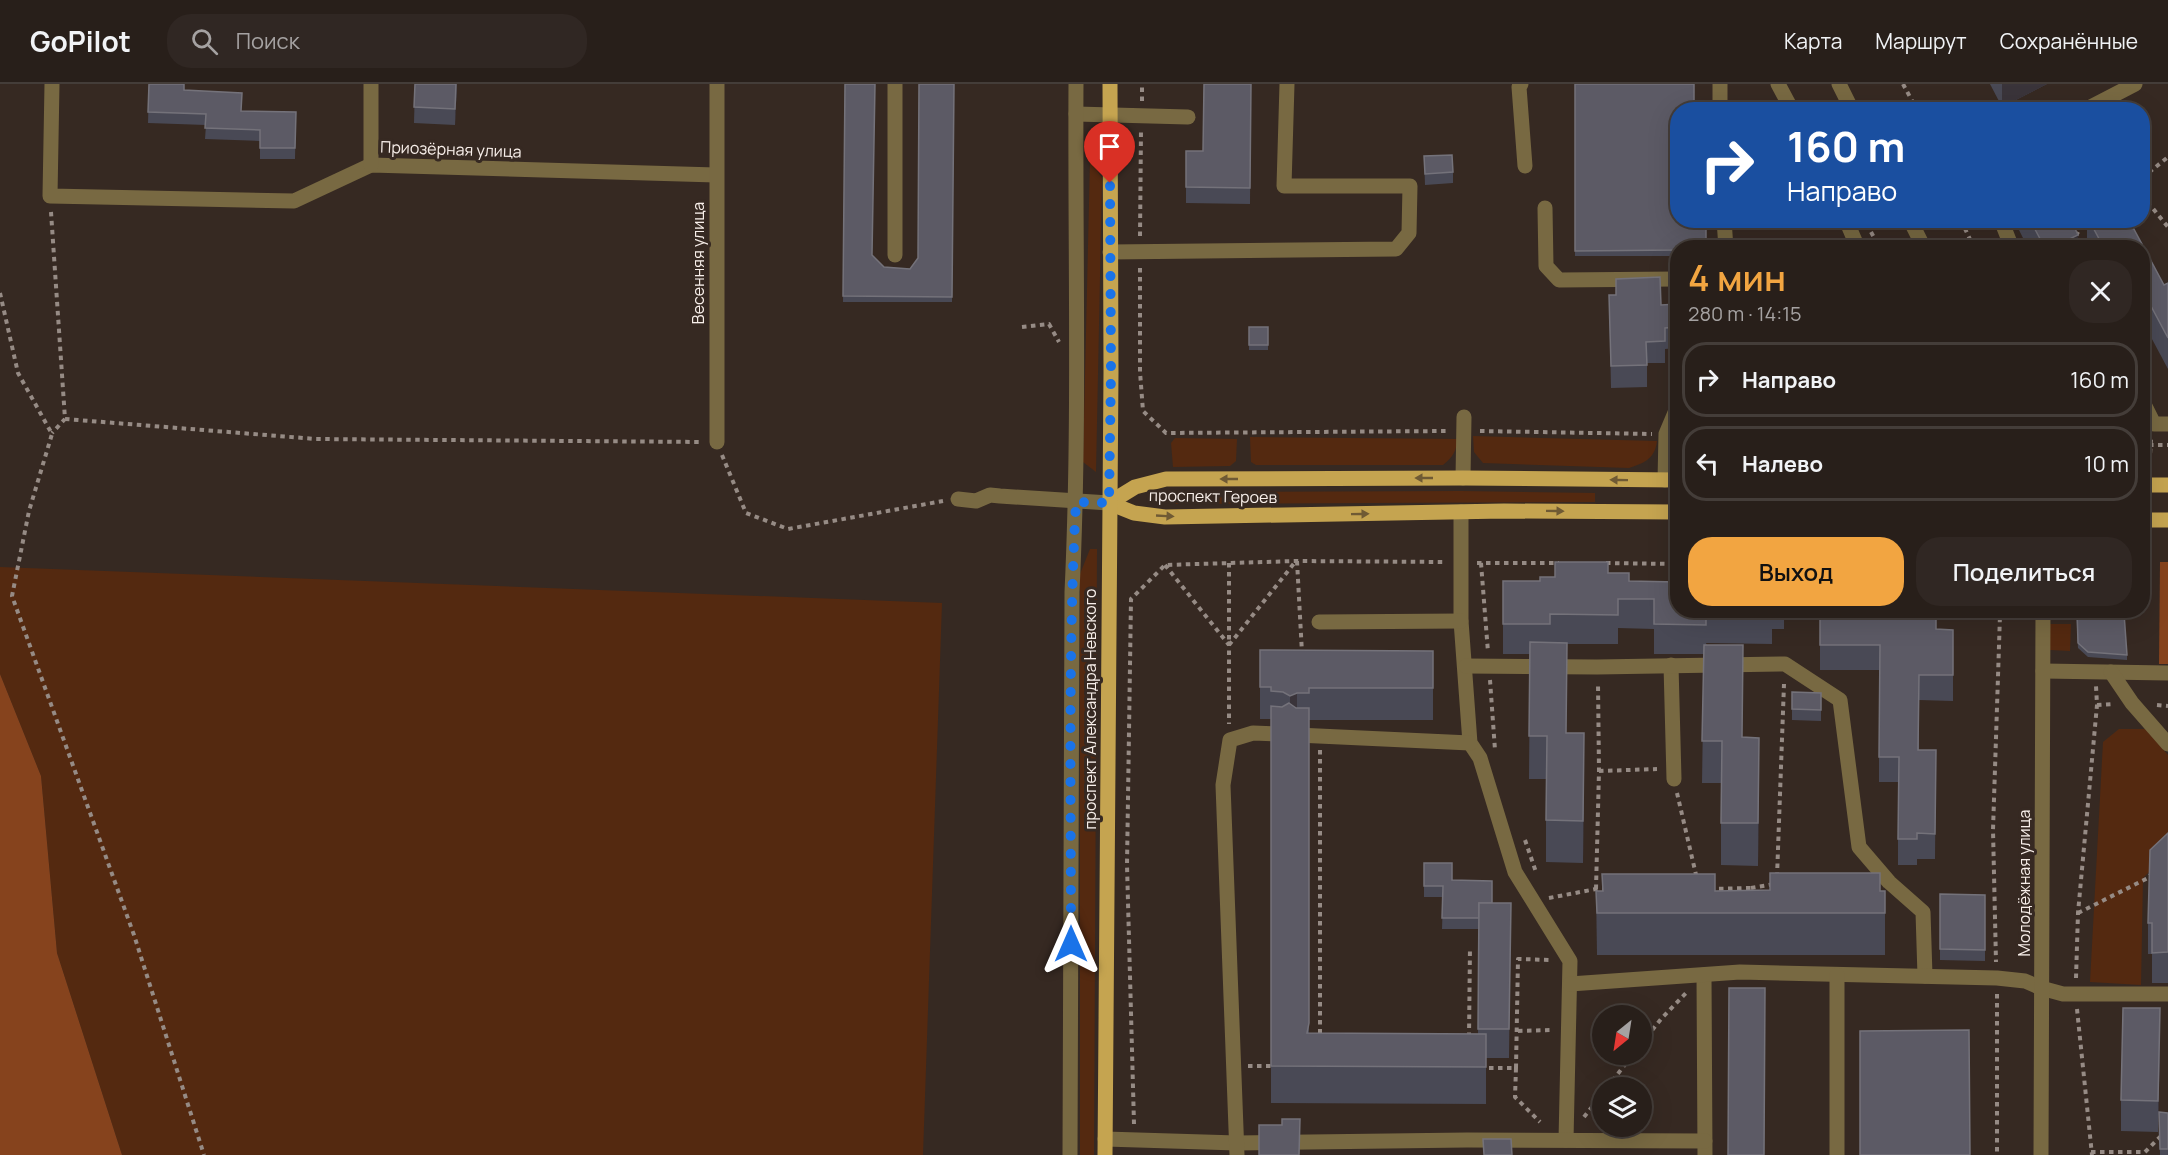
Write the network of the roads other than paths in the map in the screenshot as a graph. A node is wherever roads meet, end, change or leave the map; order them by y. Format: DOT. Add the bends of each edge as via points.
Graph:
graph roads {
  1 [pos="52,84"];
  2 [pos="371,84"];
  3 [pos="717,84"];
  4 [pos="895,84"];
  5 [pos="1076,84"];
  6 [pos="1110,84"];
  7 [pos="1287,84"];
  8 [pos="1521,84"];
  9 [pos="1720,84"];
  10 [pos="1778,84"];
  11 [pos="1839,84"];
  12 [pos="2135,84"];
  13 [pos="1720,102"];
  14 [pos="1788,102"];
  15 [pos="1848,102"];
  16 [pos="2100,102"];
  17 [pos="1076,114"];
  18 [pos="1110,115"];
  19 [pos="1188,117"];
  20 [pos="371,165"];
  21 [pos="1525,166"];
  22 [pos="716,175"];
  23 [pos="1545,208"];
  24 [pos="1110,252"];
  25 [pos="895,255"];
  26 [pos="1670,279"];
  27 [pos="2150,410"];
  28 [pos="1464,424"];
  29 [pos="2161,424"];
  30 [pos="1670,425"];
  31 [pos="717,442"];
  32 [pos="1670,471"];
  33 [pos="1462,478"];
  34 [pos="1670,480"];
  35 [pos="2150,485"];
  36 [pos="2168,485"];
  37 [pos="958,499"];
  38 [pos="1076,502"];
  39 [pos="1109,503"];
  40 [pos="1461,512"];
  41 [pos="1670,512"];
  42 [pos="2150,520"];
  43 [pos="2168,520"];
  44 [pos="2043,618"];
  45 [pos="1461,621"];
  46 [pos="1319,622"];
  47 [pos="1671,665"];
  48 [pos="1466,666"];
  49 [pos="2043,671"];
  50 [pos="2103,672"];
  51 [pos="2168,673"];
  52 [pos="1470,743"];
  53 [pos="2168,744"];
  54 [pos="1673,773"];
  55 [pos="1704,975"];
  56 [pos="1837,975"];
  57 [pos="1925,976"];
  58 [pos="1570,984"];
  59 [pos="2041,988"];
  60 [pos="2168,994"];
  61 [pos="1566,1140"];
  62 [pos="1105,1147"];
  63 [pos="1705,1148"];
  64 [pos="1237,1149"];
  65 [pos="1070,1155"];
  66 [pos="1837,1155"];
  67 [pos="2041,1155"];
  1 -- 20 [label="street, Приозёрная улица" via="50,196 294,201"];
  2 -- 20 [label="street"];
  3 -- 22 [label="street, Весенняя улица"];
  4 -- 25 [label="street"];
  5 -- 17 [label="street"];
  6 -- 18 [label="main road, проспект Александра Невского"];
  7 -- 24 [label="street" via="1284,186 1410,186 1409,233 1396,249"];
  8 -- 21 [label="street"];
  9 -- 13 [label="street"];
  10 -- 14 [label="street"];
  11 -- 15 [label="street"];
  12 -- 16 [label="street"];
  17 -- 18 [label="street"];
  17 -- 38 [label="street"];
  18 -- 19 [label="street"];
  18 -- 24 [label="main road, проспект Александра Невского"];
  20 -- 22 [label="street, Приозёрная улица"];
  22 -- 31 [label="street, Весенняя улица"];
  23 -- 26 [label="street" via="1546,266 1559,280"];
  24 -- 39 [label="main road, проспект Александра Невского"];
  27 -- 29 [label="street"];
  28 -- 33 [label="street"];
  30 -- 32 [label="street" via="1666,434"];
  34 -- 33 [label="main road, проспект Героев, one-way"];
  33 -- 39 [label="main road, проспект Героев, one-way" via="1166,479 1135,487"];
  35 -- 36 [label="main road"];
  37 -- 38 [label="street" via="976,501 990,495"];
  38 -- 39 [label="street"];
  38 -- 65 [label="street" via="1072,592"];
  39 -- 40 [label="main road, проспект Героев, one-way" via="1134,513 1165,517"];
  39 -- 62 [label="main road, проспект Александра Невского"];
  40 -- 41 [label="main road, проспект Героев, one-way"];
  40 -- 45 [label="street"];
  42 -- 43 [label="main road"];
  44 -- 49 [label="street, Молодёжная улица"];
  45 -- 46 [label="street"];
  45 -- 48 [label="street"];
  47 -- 48 [label="street"];
  47 -- 54 [label="street"];
  47 -- 57 [label="street" via="1785,664 1840,700 1859,847 1889,882 1923,912"];
  48 -- 52 [label="street"];
  49 -- 50 [label="street"];
  49 -- 59 [label="street, Молодёжная улица"];
  50 -- 51 [label="street"];
  50 -- 53 [label="street"];
  52 -- 58 [label="street" via="1480,758 1515,872 1570,960"];
  52 -- 64 [label="street" via="1253,733 1230,740 1224,785"];
  55 -- 56 [label="street"];
  55 -- 58 [label="street"];
  55 -- 63 [label="street"];
  56 -- 57 [label="street"];
  56 -- 66 [label="street"];
  57 -- 59 [label="street" via="1997,978 2025,981"];
  58 -- 61 [label="street"];
  59 -- 60 [label="street" via="2076,994"];
  59 -- 67 [label="street, Молодёжная улица"];
  61 -- 63 [label="street"];
  61 -- 64 [label="street"];
  62 -- 64 [label="street" via="1135,1140"];
}
